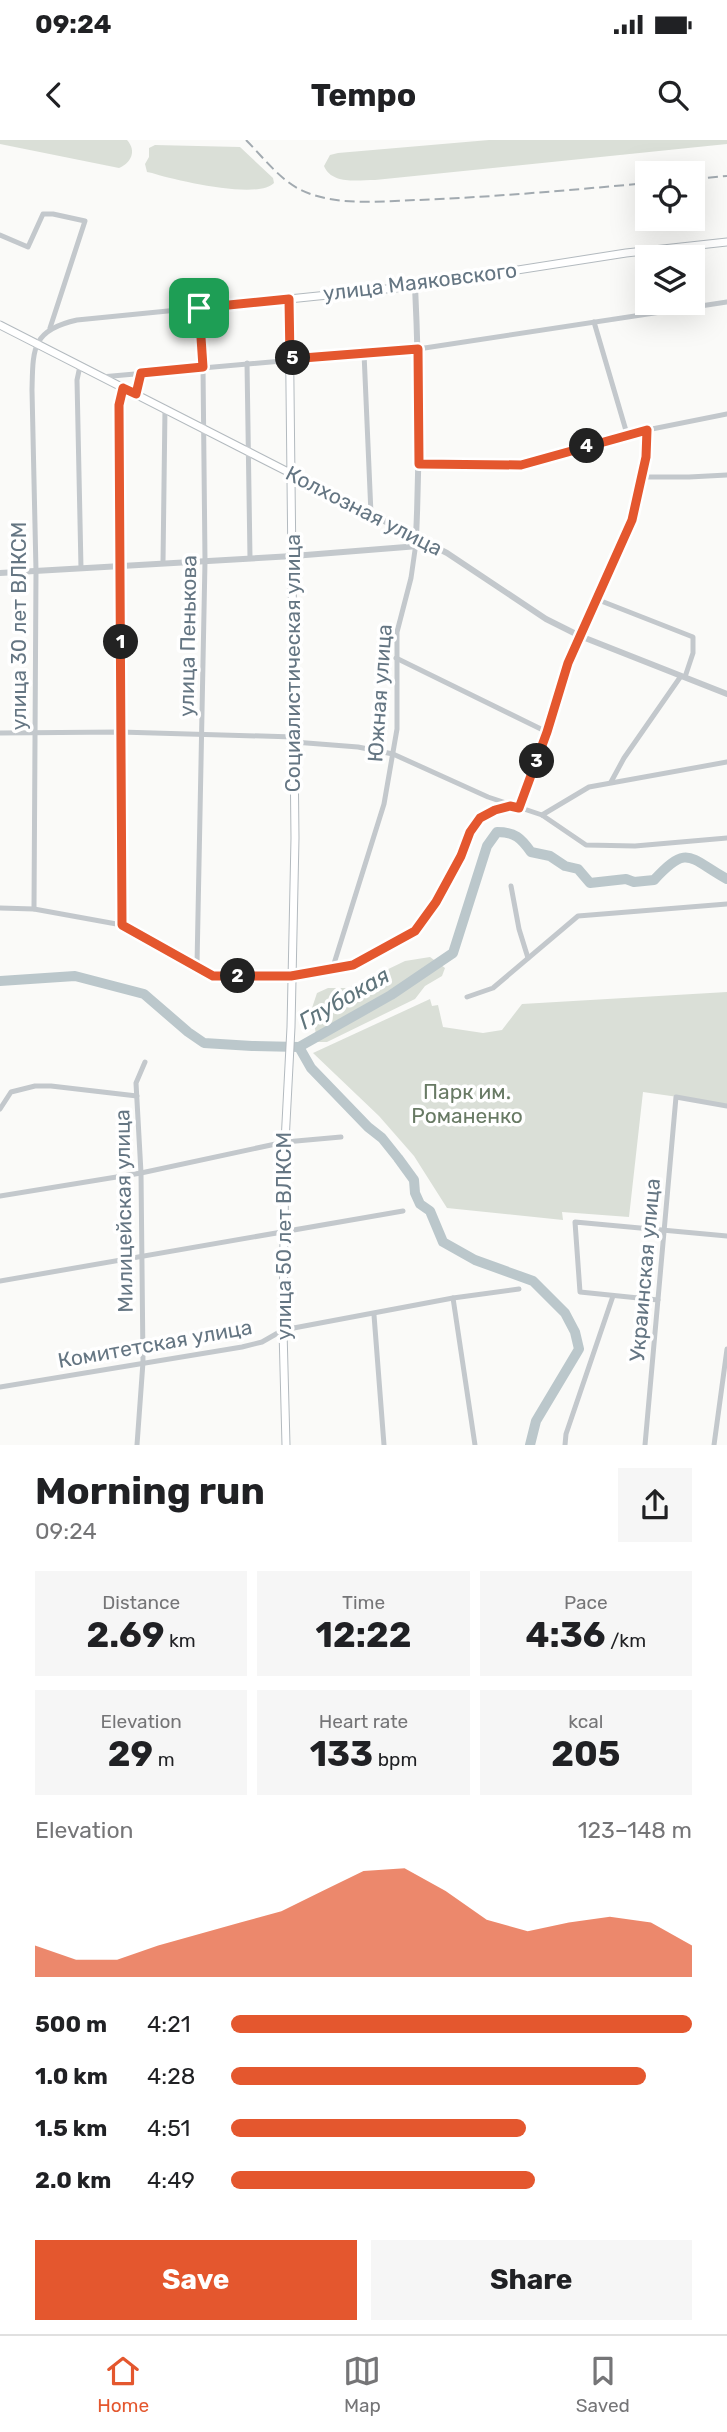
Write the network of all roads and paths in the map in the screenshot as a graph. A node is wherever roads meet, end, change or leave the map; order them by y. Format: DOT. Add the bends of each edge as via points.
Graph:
graph roads {
  1 [pos="0,235"];
  2 [pos="727,242"];
  3 [pos="415,286"];
  4 [pos="289,299"];
  5 [pos="727,302"];
  6 [pos="199,308"];
  7 [pos="594,322"];
  8 [pos="0,325"];
  9 [pos="50,328"];
  10 [pos="37,344"];
  11 [pos="418,349"];
  12 [pos="363,352"];
  13 [pos="290,359"];
  14 [pos="247,363"];
  15 [pos="80,366"];
  16 [pos="203,367"];
  17 [pos="141,373"];
  18 [pos="100,377"];
  19 [pos="123,388"];
  20 [pos="136,394"];
  21 [pos="165,408"];
  22 [pos="727,414"];
  23 [pos="205,428"];
  24 [pos="647,430"];
  25 [pos="627,434"];
  26 [pos="248,451"];
  27 [pos="419,464"];
  28 [pos="292,474"];
  29 [pos="727,475"];
  30 [pos="643,477"];
  31 [pos="371,514"];
  32 [pos="416,537"];
  33 [pos="433,545"];
  34 [pos="416,547"];
  35 [pos="293,556"];
  36 [pos="250,558"];
  37 [pos="205,561"];
  38 [pos="163,563"];
  39 [pos="121,566"];
  40 [pos="81,568"];
  41 [pos="36,570"];
  42 [pos="0,573"];
  43 [pos="596,599"];
  44 [pos="580,636"];
  45 [pos="396,658"];
  46 [pos="683,677"];
  47 [pos="727,694"];
  48 [pos="35,732"];
  49 [pos="120,732"];
  50 [pos="547,732"];
  51 [pos="0,733"];
  52 [pos="202,734"];
  53 [pos="294,740"];
  54 [pos="393,754"];
  55 [pos="727,762"];
  56 [pos="611,782"];
  57 [pos="510,806"];
  58 [pos="519,808"];
  59 [pos="542,815"];
  60 [pos="727,838"];
  61 [pos="511,886"];
  62 [pos="727,904"];
  63 [pos="0,908"];
  64 [pos="34,909"];
  65 [pos="122,925"];
  66 [pos="528,958"];
  67 [pos="197,965"];
  68 [pos="332,970"];
  69 [pos="291,976"];
  70 [pos="467,997"];
  71 [pos="291,1027"];
  72 [pos="145,1062"];
  73 [pos="137,1096"];
  74 [pos="727,1106"];
  75 [pos="0,1109"];
  76 [pos="341,1137"];
  77 [pos="285,1142"];
  78 [pos="141,1173"];
  79 [pos="0,1196"];
  80 [pos="404,1211"];
  81 [pos="663,1229"];
  82 [pos="284,1232"];
  83 [pos="727,1236"];
  84 [pos="142,1258"];
  85 [pos="0,1282"];
  86 [pos="519,1289"];
  87 [pos="613,1296"];
  88 [pos="453,1298"];
  89 [pos="658,1300"];
  90 [pos="374,1315"];
  91 [pos="284,1329"];
  92 [pos="727,1349"];
  93 [pos="143,1362"];
  94 [pos="0,1387"];
  95 [pos="137,1445"];
  96 [pos="286,1445"];
  97 [pos="384,1445"];
  98 [pos="475,1445"];
  99 [pos="565,1445"];
  100 [pos="645,1445"];
  101 [pos="714,1445"];
  1 -- 9 [label="street" via="28,247 43,214 85,221"];
  2 -- 3 [label="main road, улица Маяковского"];
  3 -- 4 [label="main road, улица Маяковского"];
  3 -- 11 [label="street"];
  4 -- 6 [label="street, улица Маяковского"];
  4 -- 13 [label="main road, Социалистическая улица"];
  5 -- 7 [label="street"];
  6 -- 9 [label="street, улица Маяковского" via="76,320"];
  6 -- 16 [label="street, улица Пенькова"];
  7 -- 11 [label="street"];
  7 -- 25 [label="street"];
  8 -- 10 [label="main road, Колхозная улица"];
  9 -- 10 [label="street"];
  10 -- 15 [label="main road, Колхозная улица"];
  10 -- 41 [label="street, улица 30 лет ВЛКСМ" via="32,390"];
  11 -- 12 [label="street"];
  11 -- 27 [label="street"];
  12 -- 13 [label="street"];
  12 -- 31 [label="street"];
  13 -- 14 [label="street"];
  13 -- 28 [label="main road, Социалистическая улица"];
  14 -- 16 [label="street"];
  14 -- 26 [label="street"];
  15 -- 18 [label="main road, Колхозная улица"];
  15 -- 40 [label="street" via="76,380"];
  16 -- 17 [label="street"];
  16 -- 23 [label="street, улица Пенькова"];
  17 -- 18 [label="street"];
  17 -- 20 [label="street"];
  18 -- 19 [label="main road, Колхозная улица"];
  19 -- 20 [label="main road, Колхозная улица"];
  19 -- 39 [label="street" via="119,405"];
  20 -- 21 [label="main road, Колхозная улица"];
  21 -- 23 [label="main road, Колхозная улица"];
  21 -- 38 [label="street"];
  22 -- 24 [label="street"];
  23 -- 26 [label="main road, Колхозная улица"];
  23 -- 37 [label="street, улица Пенькова"];
  24 -- 25 [label="street"];
  24 -- 30 [label="street"];
  25 -- 27 [label="street" via="521,465"];
  26 -- 28 [label="main road, Колхозная улица"];
  26 -- 36 [label="street"];
  27 -- 32 [label="street"];
  28 -- 31 [label="street, Колхозная улица"];
  28 -- 35 [label="main road, Социалистическая улица"];
  29 -- 30 [label="street"];
  30 -- 43 [label="street" via="632,520"];
  31 -- 32 [label="street, Колхозная улица"];
  32 -- 33 [label="street, Колхозная улица"];
  32 -- 34 [label="street, Южная улица"];
  33 -- 34 [label="street"];
  33 -- 44 [label="street, Колхозная улица"];
  34 -- 35 [label="street"];
  34 -- 45 [label="street, Южная улица" via="397,632"];
  35 -- 36 [label="street"];
  35 -- 53 [label="main road, Социалистическая улица"];
  36 -- 37 [label="street"];
  37 -- 38 [label="street"];
  37 -- 52 [label="street, улица Пенькова"];
  38 -- 39 [label="street"];
  39 -- 40 [label="street"];
  39 -- 49 [label="street"];
  40 -- 41 [label="street"];
  41 -- 42 [label="street"];
  41 -- 48 [label="street, улица 30 лет ВЛКСМ"];
  43 -- 44 [label="street"];
  43 -- 46 [label="street" via="693,637 693,653"];
  44 -- 46 [label="street, Колхозная улица"];
  44 -- 50 [label="street"];
  45 -- 50 [label="street"];
  45 -- 54 [label="street, Южная улица"];
  46 -- 47 [label="street, Колхозная улица"];
  46 -- 56 [label="street"];
  48 -- 49 [label="street"];
  48 -- 51 [label="street"];
  48 -- 64 [label="street, улица 30 лет ВЛКСМ"];
  49 -- 52 [label="street"];
  49 -- 65 [label="street"];
  50 -- 58 [label="street"];
  52 -- 53 [label="street"];
  52 -- 67 [label="street, улица Пенькова"];
  53 -- 54 [label="street"];
  53 -- 69 [label="main road, Социалистическая улица"];
  54 -- 57 [label="street"];
  54 -- 68 [label="street, Южная улица" via="384,804"];
  55 -- 56 [label="street"];
  56 -- 59 [label="street" via="589,787"];
  57 -- 58 [label="street"];
  57 -- 68 [label="street" via="487,813 474,825 436,902 410,936 362,962"];
  58 -- 59 [label="street"];
  59 -- 60 [label="street" via="592,846"];
  61 -- 66 [label="street"];
  62 -- 66 [label="street" via="584,914"];
  63 -- 64 [label="street"];
  64 -- 65 [label="street"];
  65 -- 67 [label="street"];
  66 -- 70 [label="street" via="492,988"];
  67 -- 69 [label="street" via="213,976"];
  68 -- 69 [label="street"];
  69 -- 71 [label="main road, Социалистическая улица"];
  71 -- 77 [label="main road, улица 50 лет ВЛКСМ"];
  72 -- 73 [label="street, Милицейская улица" via="136,1083"];
  73 -- 75 [label="street" via="35,1086 11,1092"];
  73 -- 78 [label="street, Милицейская улица"];
  74 -- 81 [label="street, Украинская улица" via="676,1097"];
  76 -- 77 [label="street"];
  77 -- 78 [label="street"];
  77 -- 82 [label="main road, улица 50 лет ВЛКСМ"];
  78 -- 79 [label="street"];
  78 -- 84 [label="street, Милицейская улица"];
  80 -- 82 [label="street"];
  81 -- 83 [label="street"];
  81 -- 87 [label="street" via="576,1222 580,1292"];
  81 -- 89 [label="street, Украинская улица"];
  82 -- 84 [label="street"];
  82 -- 91 [label="main road, улица 50 лет ВЛКСМ"];
  84 -- 85 [label="street"];
  84 -- 93 [label="street, Милицейская улица"];
  86 -- 88 [label="street, Комитетская улица"];
  87 -- 89 [label="street"];
  87 -- 99 [label="street"];
  88 -- 90 [label="street, Комитетская улица"];
  88 -- 98 [label="street"];
  89 -- 100 [label="street, Украинская улица"];
  90 -- 91 [label="street, Комитетская улица"];
  90 -- 97 [label="street"];
  91 -- 93 [label="street, Комитетская улица" via="262,1342"];
  91 -- 96 [label="main road, улица 50 лет ВЛКСМ"];
  92 -- 101 [label="street"];
  93 -- 94 [label="street, Комитетская улица"];
  93 -- 95 [label="street, Милицейская улица"];
}
